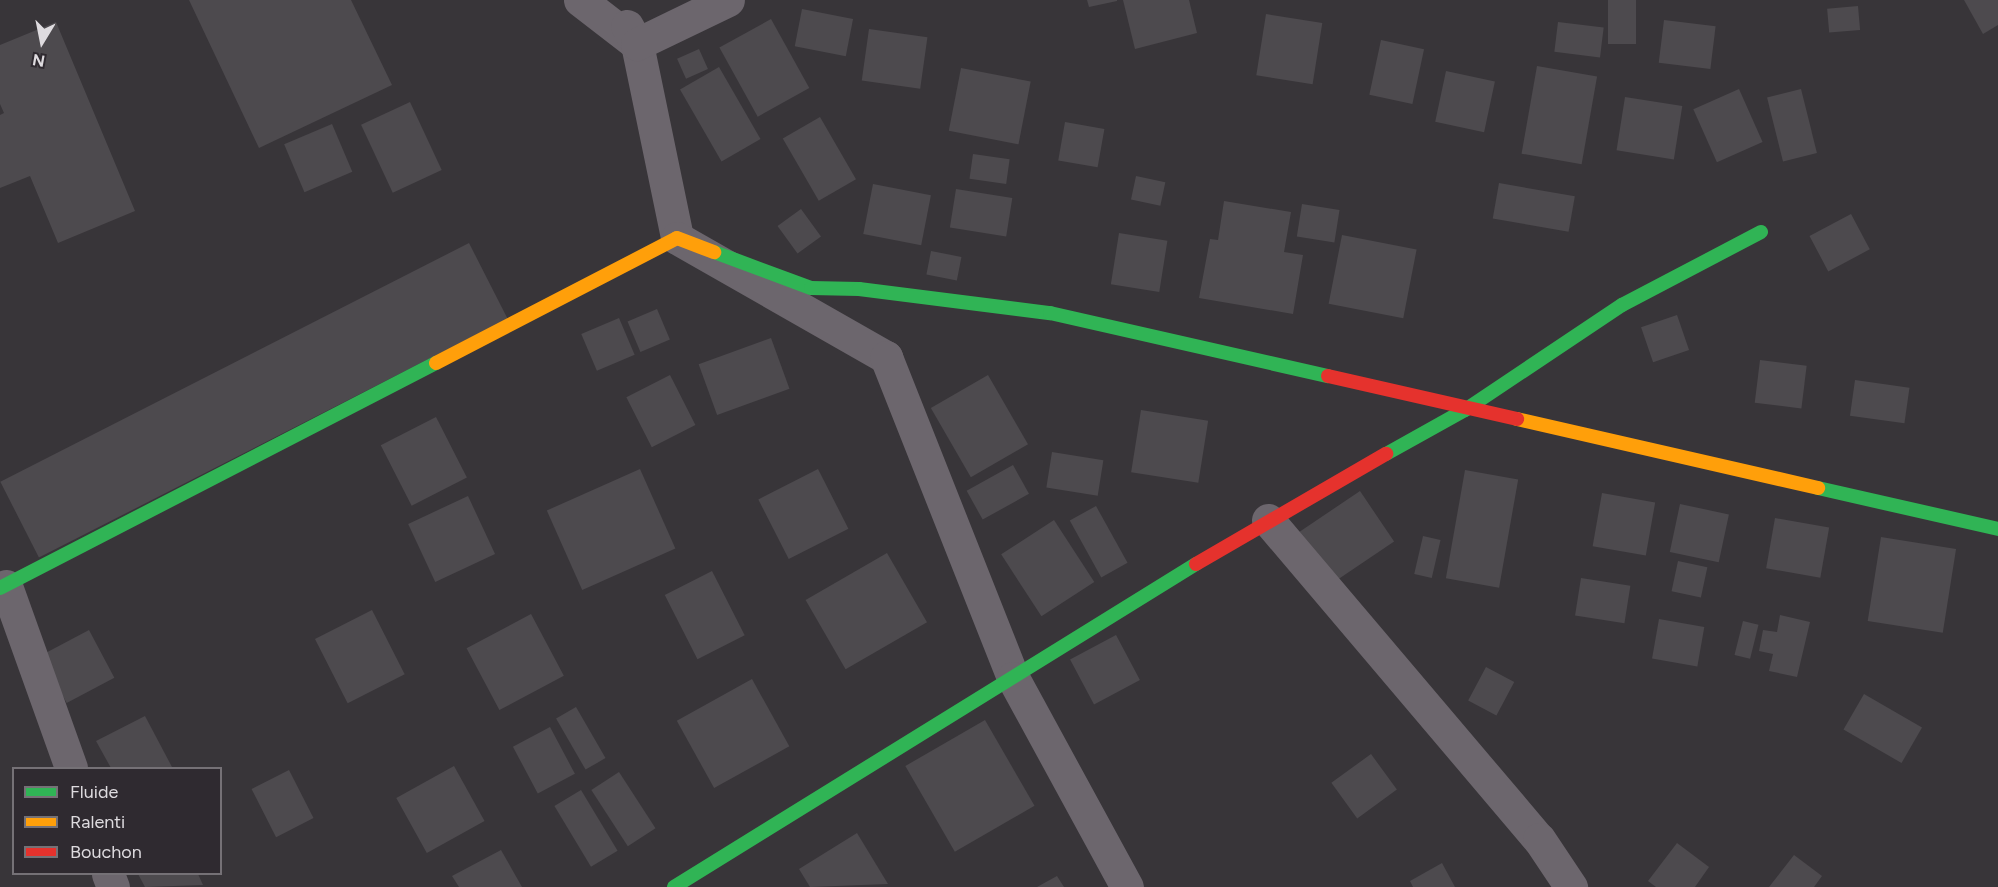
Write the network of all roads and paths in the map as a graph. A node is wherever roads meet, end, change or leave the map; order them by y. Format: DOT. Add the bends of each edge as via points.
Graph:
graph roads {
  1 [pos="580,0"];
  2 [pos="611,0"];
  3 [pos="728,0"];
  4 [pos="637,44"];
  5 [pos="1761,232"];
  6 [pos="676,238"];
  7 [pos="1465,410"];
  8 [pos="1268,520"];
  9 [pos="1998,529"];
  10 [pos="3,587"];
  11 [pos="1013,678"];
  12 [pos="71,767"];
  13 [pos="674,887"];
  14 [pos="1127,887"];
  15 [pos="1571,887"];
  1 -- 4 [label="street"];
  2 -- 4 [label="street"];
  3 -- 4 [label="street"];
  4 -- 6 [label="street"];
  5 -- 7 [label="street" via="1622,305"];
  6 -- 7 [label="street" via="811,288 859,289 1050,313"];
  6 -- 10 [label="street"];
  6 -- 11 [label="street" via="886,357"];
  7 -- 8 [label="street"];
  7 -- 9 [label="street"];
  8 -- 11 [label="street"];
  8 -- 15 [label="street" via="1539,839"];
  10 -- 12 [label="street"];
  11 -- 13 [label="street"];
  11 -- 14 [label="street"];
}
